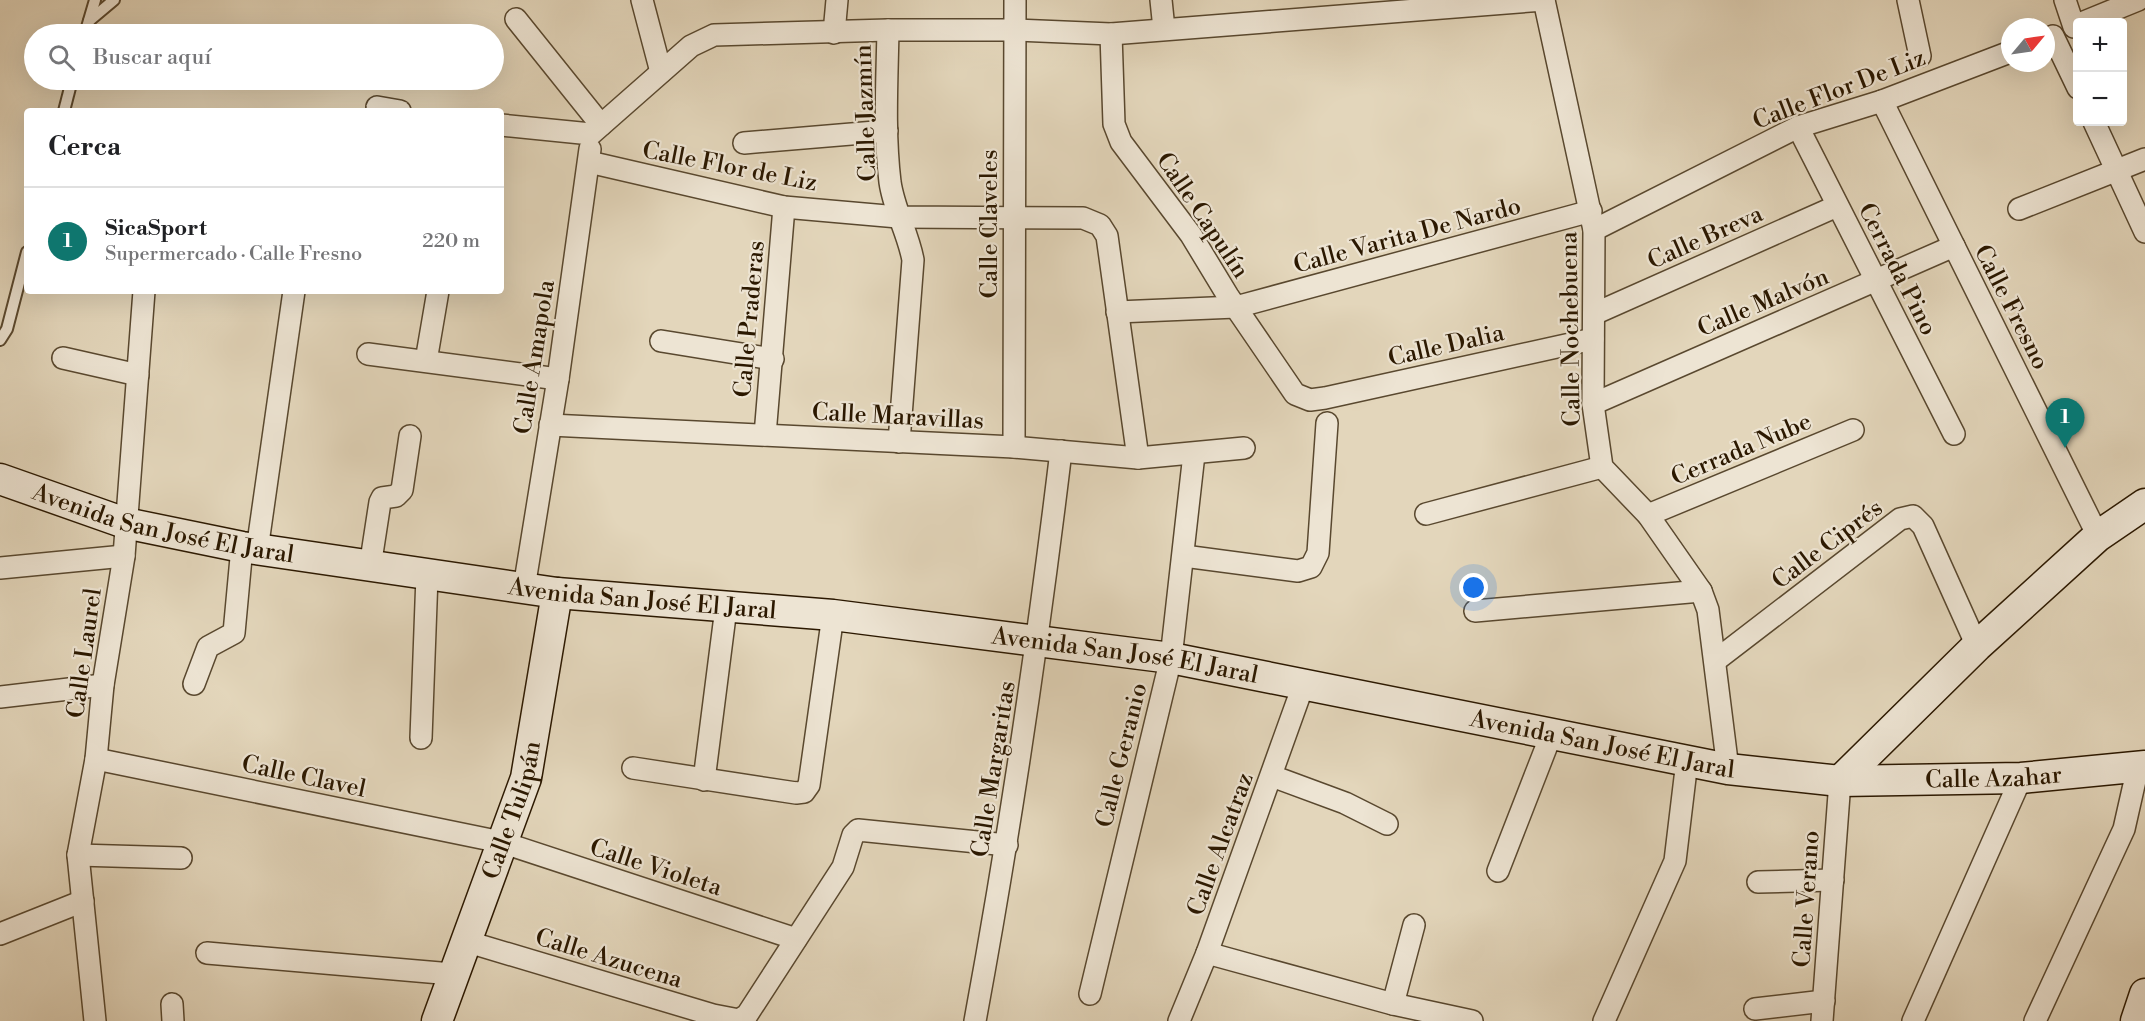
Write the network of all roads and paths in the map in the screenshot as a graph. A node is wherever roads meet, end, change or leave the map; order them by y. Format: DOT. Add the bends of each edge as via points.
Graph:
graph roads {
  1 [pos="95,0"];
  2 [pos="114,0"];
  3 [pos="642,0"];
  4 [pos="837,0"];
  5 [pos="1015,0"];
  6 [pos="1161,0"];
  7 [pos="1544,0"];
  8 [pos="1908,0"];
  9 [pos="2065,0"];
  10 [pos="2138,0"];
  11 [pos="1415,5"];
  12 [pos="2075,18"];
  13 [pos="2096,18"];
  14 [pos="516,19"];
  15 [pos="89,21"];
  16 [pos="88,24"];
  17 [pos="2073,27"];
  18 [pos="1164,29"];
  19 [pos="888,30"];
  20 [pos="1015,30"];
  21 [pos="834,33"];
  22 [pos="1111,34"];
  23 [pos="2055,35"];
  24 [pos="2055,48"];
  25 [pos="2001,55"];
  26 [pos="1920,56"];
  27 [pos="661,72"];
  28 [pos="2073,79"];
  29 [pos="69,90"];
  30 [pos="1882,101"];
  31 [pos="376,107"];
  32 [pos="65,108"];
  33 [pos="382,108"];
  34 [pos="504,125"];
  35 [pos="2096,126"];
  36 [pos="1798,127"];
  37 [pos="596,130"];
  38 [pos="887,131"];
  39 [pos="744,143"];
  40 [pos="2145,159"];
  41 [pos="589,162"];
  42 [pos="2117,170"];
  43 [pos="1837,206"];
  44 [pos="784,207"];
  45 [pos="2019,209"];
  46 [pos="898,217"];
  47 [pos="1015,217"];
  48 [pos="1593,220"];
  49 [pos="2145,232"];
  50 [pos="1954,246"];
  51 [pos="24,262"];
  52 [pos="1874,282"];
  53 [pos="144,294"];
  54 [pos="293,294"];
  55 [pos="437,294"];
  56 [pos="1236,307"];
  57 [pos="1117,312"];
  58 [pos="1594,314"];
  59 [pos="4,331"];
  60 [pos="1593,339"];
  61 [pos="0,340"];
  62 [pos="661,341"];
  63 [pos="368,354"];
  64 [pos="63,358"];
  65 [pos="773,359"];
  66 [pos="426,361"];
  67 [pos="138,375"];
  68 [pos="558,379"];
  69 [pos="1310,400"];
  70 [pos="1593,404"];
  71 [pos="1327,423"];
  72 [pos="550,425"];
  73 [pos="1853,430"];
  74 [pos="1954,434"];
  75 [pos="765,435"];
  76 [pos="410,436"];
  77 [pos="899,442"];
  78 [pos="1014,447"];
  79 [pos="1244,448"];
  80 [pos="1061,452"];
  81 [pos="1194,454"];
  82 [pos="1138,458"];
  83 [pos="1602,467"];
  84 [pos="0,478"];
  85 [pos="2145,504"];
  86 [pos="1426,514"];
  87 [pos="1648,515"];
  88 [pos="125,523"];
  89 [pos="2098,536"];
  90 [pos="250,549"];
  91 [pos="124,556"];
  92 [pos="1184,556"];
  93 [pos="0,567"];
  94 [pos="370,567"];
  95 [pos="428,576"];
  96 [pos="524,588"];
  97 [pos="1701,591"];
  98 [pos="557,593"];
  99 [pos="726,608"];
  100 [pos="1475,611"];
  101 [pos="833,615"];
  102 [pos="1038,643"];
  103 [pos="1977,646"];
  104 [pos="1171,658"];
  105 [pos="1715,661"];
  106 [pos="1304,683"];
  107 [pos="194,684"];
  108 [pos="103,685"];
  109 [pos="0,697"];
  110 [pos="1551,735"];
  111 [pos="422,738"];
  112 [pos="96,759"];
  113 [pos="1687,760"];
  114 [pos="2142,766"];
  115 [pos="633,768"];
  116 [pos="1728,769"];
  117 [pos="1272,776"];
  118 [pos="2021,778"];
  119 [pos="704,780"];
  120 [pos="1840,781"];
  121 [pos="1388,824"];
  122 [pos="501,843"];
  123 [pos="1007,845"];
  124 [pos="78,855"];
  125 [pos="181,858"];
  126 [pos="1498,871"];
  127 [pos="1833,880"];
  128 [pos="1758,882"];
  129 [pos="83,902"];
  130 [pos="1414,925"];
  131 [pos="0,934"];
  132 [pos="796,939"];
  133 [pos="465,941"];
  134 [pos="207,953"];
  135 [pos="1207,953"];
  136 [pos="452,974"];
  137 [pos="1090,994"];
  138 [pos="1393,1004"];
  139 [pos="1755,1009"];
  140 [pos="1823,1011"];
  141 [pos="712,1018"];
  142 [pos="739,1020"];
  143 [pos="95,1021"];
  144 [pos="436,1021"];
  145 [pos="975,1021"];
  146 [pos="1179,1021"];
  147 [pos="1472,1021"];
  148 [pos="1604,1021"];
  149 [pos="1913,1021"];
  150 [pos="2036,1021"];
  1 -- 15 [label="lane"];
  2 -- 15 [label="lane"];
  3 -- 27 [label="street"];
  4 -- 21 [label="street, Calle Jazmín"];
  5 -- 20 [label="street, Calle Claveles"];
  6 -- 18 [label="street"];
  7 -- 11 [label="street"];
  7 -- 48 [label="street, Calle Nochebuena"];
  8 -- 26 [label="street"];
  9 -- 12 [label="street"];
  10 -- 13 [label="street"];
  11 -- 18 [label="street"];
  14 -- 37 [label="street"];
  15 -- 16 [label="lane"];
  17 -- 23 [label="street"];
  18 -- 22 [label="street"];
  19 -- 20 [label="street"];
  19 -- 21 [label="street"];
  19 -- 38 [label="street, Calle Jazmín"];
  20 -- 22 [label="street"];
  20 -- 47 [label="street, Calle Claveles"];
  21 -- 27 [label="street" via="714,35 692,46"];
  22 -- 56 [label="street, Calle Capulín" via="1114,123 1121,142 1191,235"];
  24 -- 28 [label="street"];
  25 -- 30 [label="street, Calle Flor De Liz"];
  27 -- 37 [label="street"];
  29 -- 32 [label="lane"];
  30 -- 36 [label="street, Calle Flor De Liz"];
  30 -- 50 [label="street, Calle Fresno"];
  31 -- 33 [label="street"];
  34 -- 37 [label="street"];
  35 -- 42 [label="street"];
  36 -- 43 [label="street, Cerrada Pino"];
  36 -- 48 [label="street, Calle Flor De Liz"];
  37 -- 41 [label="street, Calle Amapola"];
  38 -- 39 [label="street"];
  38 -- 46 [label="street, Calle Jazmín"];
  40 -- 42 [label="street"];
  41 -- 44 [label="street, Calle Flor de Liz"];
  41 -- 68 [label="street, Calle Amapola"];
  42 -- 45 [label="street"];
  42 -- 49 [label="street"];
  43 -- 52 [label="street, Cerrada Pino"];
  43 -- 58 [label="street, Calle Breva"];
  44 -- 46 [label="street, Calle Flor de Liz"];
  44 -- 65 [label="street, Calle Praderas"];
  46 -- 47 [label="street, Calle Flor de Liz"];
  46 -- 77 [label="street, Calle Jazmín" via="914,260"];
  47 -- 57 [label="street, Calle Flor de Liz" via="1083,218 1100,225 1107,236"];
  47 -- 78 [label="street, Calle Claveles"];
  48 -- 56 [label="street, Calle Varita De Nardo"];
  48 -- 58 [label="street, Calle Nochebuena"];
  50 -- 52 [label="street, Calle Malvón"];
  50 -- 89 [label="street, Calle Fresno"];
  51 -- 59 [label="lane"];
  52 -- 70 [label="street, Calle Malvón"];
  52 -- 74 [label="street, Cerrada Pino"];
  53 -- 67 [label="street, Calle Laurel"];
  54 -- 90 [label="street"];
  55 -- 66 [label="street"];
  56 -- 57 [label="street, Calle Varita De Nardo"];
  56 -- 69 [label="street, Calle Capulín" via="1295,394"];
  57 -- 82 [label="street"];
  58 -- 60 [label="street, Calle Nochebuena"];
  59 -- 61 [label="lane"];
  60 -- 69 [label="street, Calle Dalia"];
  60 -- 70 [label="street, Calle Nochebuena"];
  62 -- 65 [label="street"];
  63 -- 66 [label="street"];
  64 -- 67 [label="street"];
  65 -- 75 [label="street, Calle Praderas"];
  66 -- 68 [label="street"];
  67 -- 88 [label="street, Calle Laurel"];
  68 -- 72 [label="street, Calle Amapola"];
  70 -- 83 [label="street, Calle Nochebuena"];
  71 -- 92 [label="street" via="1318,553 1311,567 1298,571"];
  72 -- 75 [label="street, Calle Maravillas"];
  72 -- 96 [label="street, Calle Amapola"];
  73 -- 87 [label="street, Cerrada Nube"];
  75 -- 77 [label="street, Calle Maravillas"];
  76 -- 94 [label="street" via="402,490 380,502"];
  77 -- 78 [label="street, Calle Maravillas"];
  78 -- 80 [label="street, Calle Maravillas"];
  79 -- 81 [label="street, Calle Maravillas"];
  80 -- 82 [label="street, Calle Maravillas"];
  80 -- 102 [label="street, Calle Margaritas"];
  81 -- 82 [label="street, Calle Maravillas"];
  81 -- 92 [label="street, Calle Geranio"];
  83 -- 86 [label="street"];
  83 -- 87 [label="street"];
  84 -- 88 [label="street, Avenida San José El Jaral"];
  85 -- 89 [label="street"];
  87 -- 97 [label="street"];
  88 -- 90 [label="street, Avenida San José El Jaral"];
  88 -- 91 [label="street, Calle Laurel"];
  89 -- 103 [label="street"];
  90 -- 94 [label="street, Avenida San José El Jaral"];
  90 -- 107 [label="street" via="234,633 208,647"];
  91 -- 93 [label="street"];
  91 -- 108 [label="street, Calle Laurel"];
  92 -- 104 [label="street, Calle Geranio"];
  94 -- 95 [label="street, Avenida San José El Jaral"];
  95 -- 96 [label="street, Avenida San José El Jaral"];
  95 -- 111 [label="street"];
  96 -- 98 [label="street, Avenida San José El Jaral"];
  97 -- 100 [label="street"];
  97 -- 105 [label="street" via="1708,610"];
  98 -- 99 [label="street, Avenida San José El Jaral"];
  98 -- 122 [label="street, Calle Tulipán" via="526,778"];
  99 -- 101 [label="street, Avenida San José El Jaral"];
  99 -- 119 [label="street"];
  101 -- 102 [label="street, Avenida San José El Jaral"];
  101 -- 119 [label="street" via="809,785 804,792"];
  102 -- 104 [label="street, Avenida San José El Jaral"];
  102 -- 123 [label="street, Calle Margaritas"];
  103 -- 105 [label="street, Calle Ciprés" via="1923,526 1913,516 1900,519"];
  103 -- 120 [label="street"];
  104 -- 106 [label="street, Avenida San José El Jaral"];
  104 -- 137 [label="street, Calle Geranio"];
  105 -- 116 [label="street"];
  106 -- 110 [label="street, Avenida San José El Jaral"];
  106 -- 117 [label="street, Calle Alcatraz"];
  108 -- 109 [label="street"];
  108 -- 112 [label="street, Calle Laurel"];
  110 -- 113 [label="street, Avenida San José El Jaral"];
  110 -- 126 [label="street"];
  112 -- 122 [label="street, Calle Clavel"];
  112 -- 124 [label="street, Calle Laurel"];
  113 -- 116 [label="street, Avenida San José El Jaral"];
  113 -- 148 [label="street" via="1675,861"];
  114 -- 118 [label="street, Calle Azahar"];
  114 -- 150 [label="street" via="2124,828"];
  115 -- 119 [label="street"];
  116 -- 120 [label="street, Avenida San José El Jaral"];
  117 -- 121 [label="street"];
  117 -- 135 [label="street, Calle Alcatraz"];
  118 -- 120 [label="street, Calle Azahar"];
  118 -- 149 [label="street"];
  120 -- 127 [label="street, Calle Verano"];
  122 -- 132 [label="street, Calle Violeta"];
  122 -- 133 [label="street, Calle Tulipán"];
  123 -- 132 [label="street" via="858,830 843,867"];
  123 -- 145 [label="street, Calle Margaritas"];
  124 -- 125 [label="street"];
  124 -- 129 [label="street, Calle Laurel"];
  127 -- 128 [label="street"];
  127 -- 140 [label="street, Calle Verano"];
  129 -- 131 [label="street"];
  129 -- 143 [label="street, Calle Laurel"];
  130 -- 138 [label="street"];
  132 -- 142 [label="street" via="747,1015"];
  133 -- 136 [label="street, Calle Tulipán"];
  133 -- 141 [label="street, Calle Azucena"];
  134 -- 136 [label="street"];
  135 -- 138 [label="street"];
  135 -- 146 [label="street, Calle Alcatraz"];
  136 -- 144 [label="street, Calle Tulipán"];
  138 -- 147 [label="street"];
  139 -- 140 [label="street"];
  141 -- 142 [label="street, Calle Azucena"];
}
